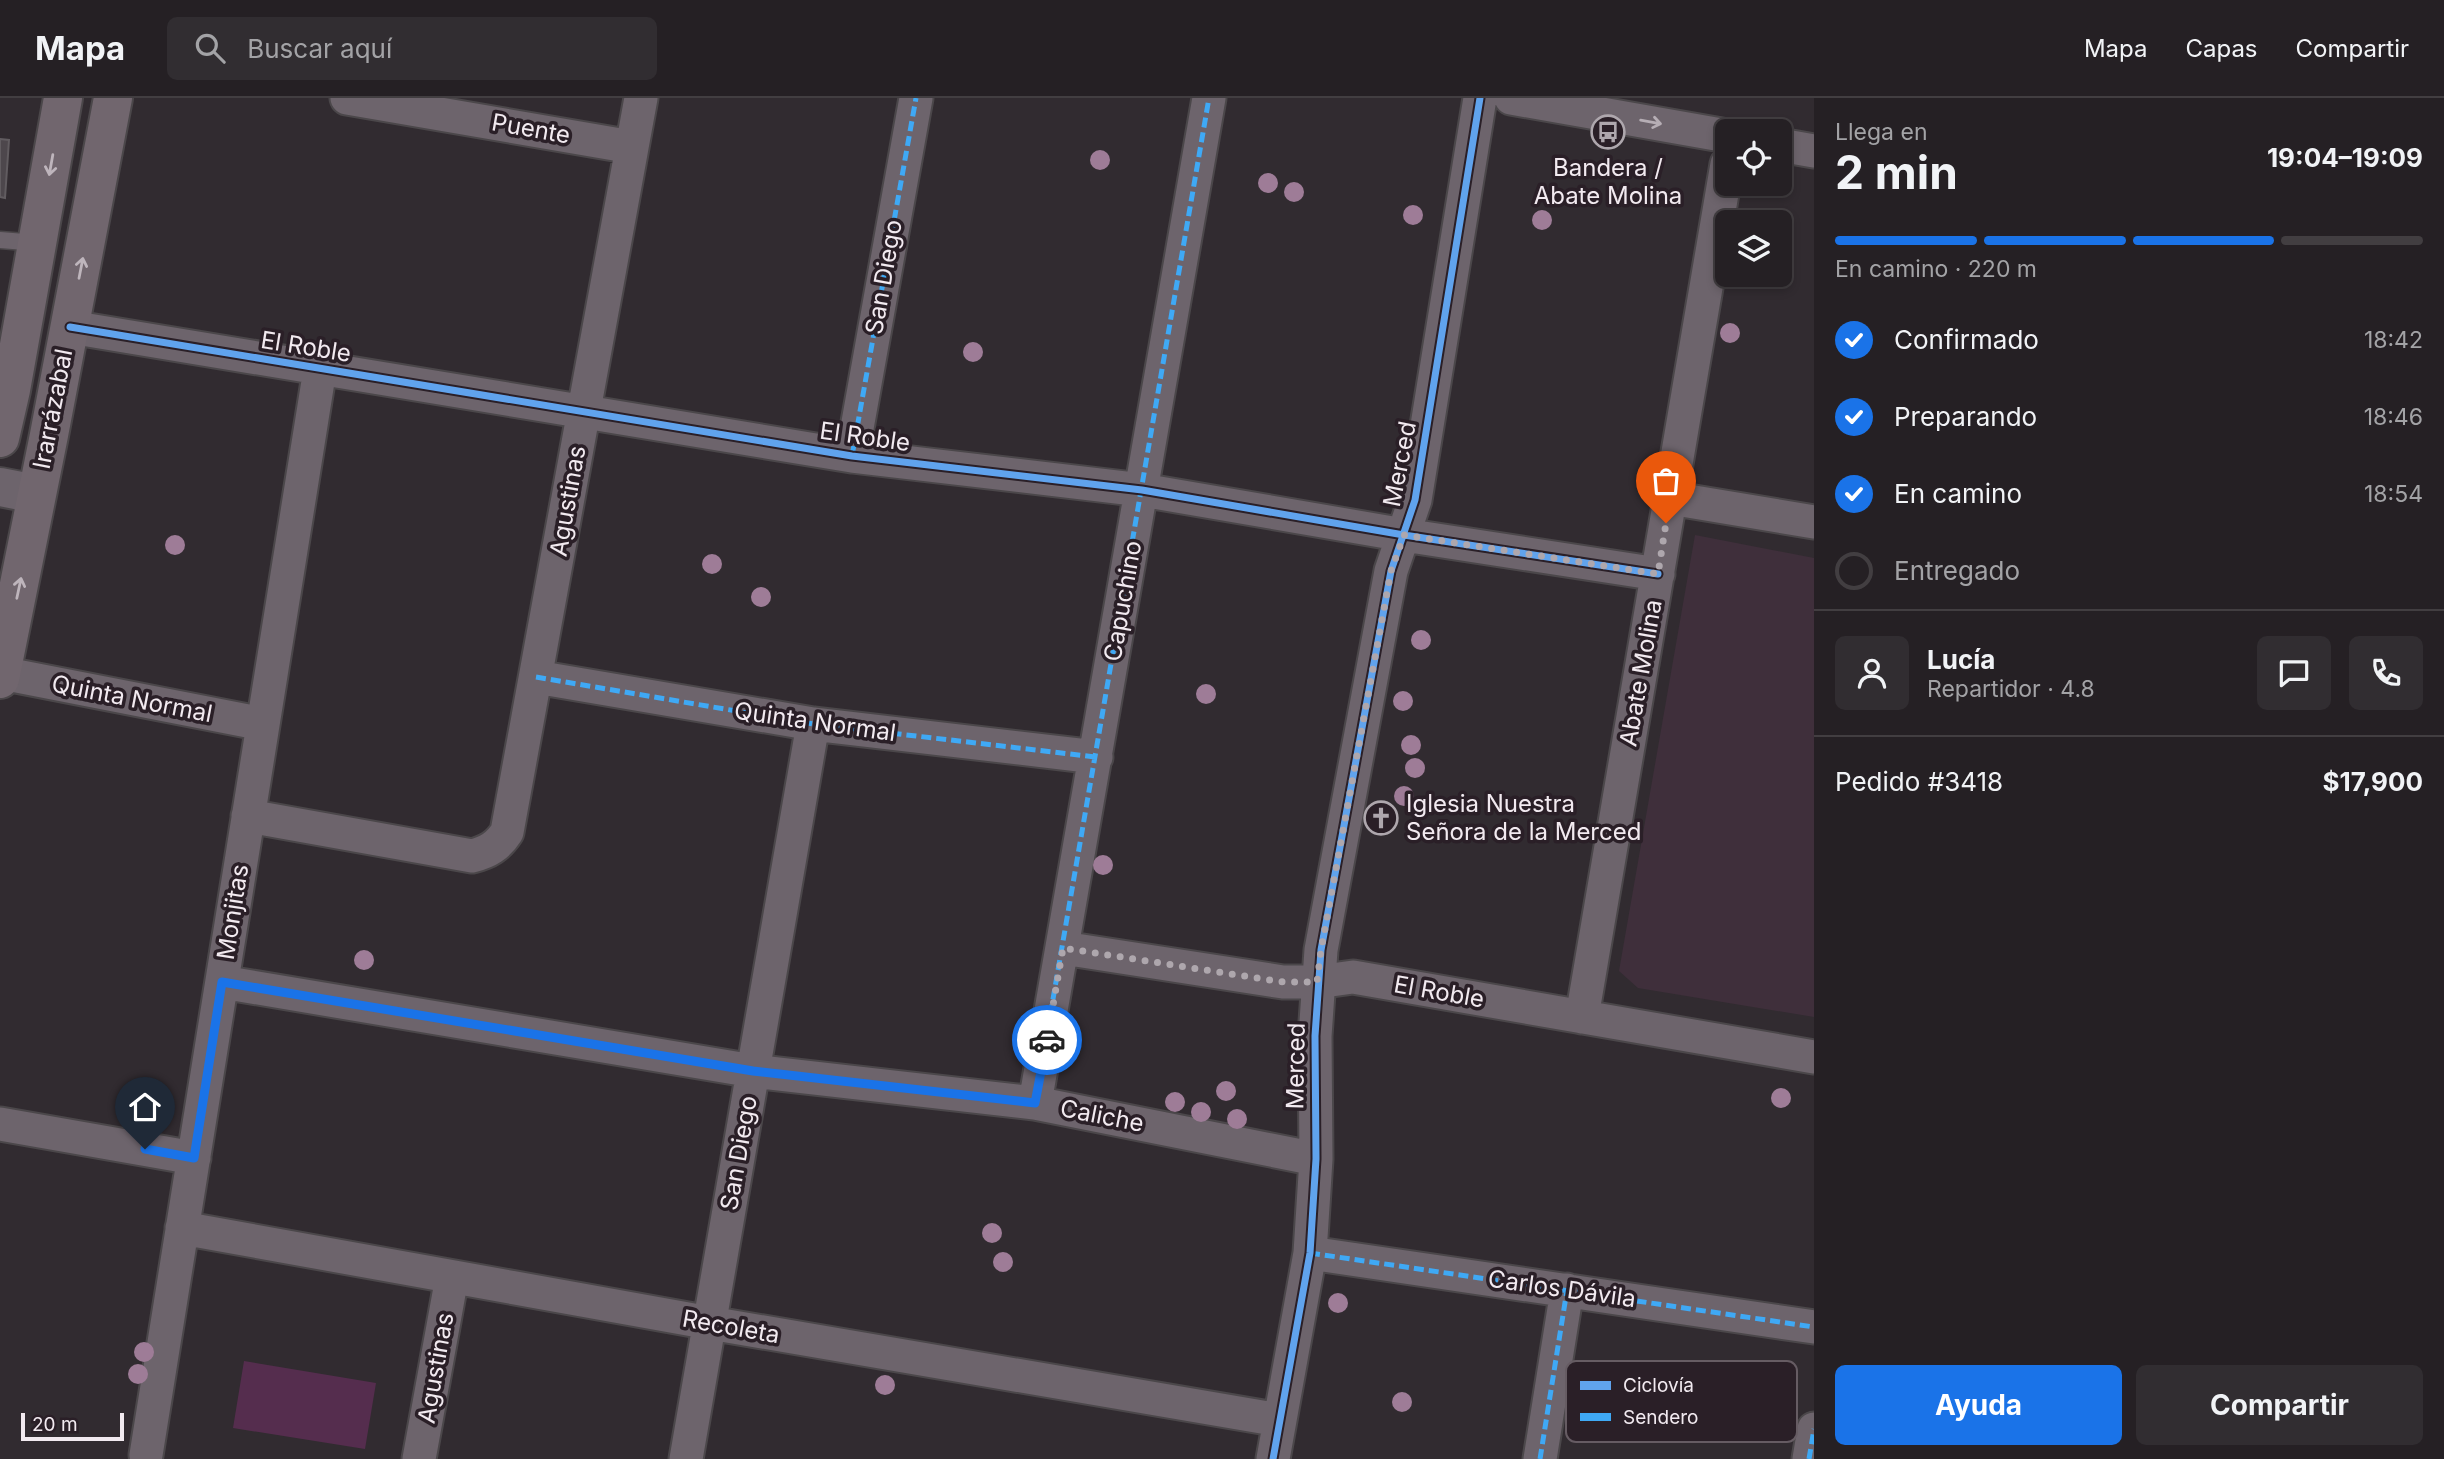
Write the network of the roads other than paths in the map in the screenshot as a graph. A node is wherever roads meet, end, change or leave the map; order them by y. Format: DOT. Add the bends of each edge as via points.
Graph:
graph roads {
  1 [pos="63,98"];
  2 [pos="113,98"];
  3 [pos="347,98"];
  4 [pos="641,98"];
  5 [pos="916,98"];
  6 [pos="1209,98"];
  7 [pos="1480,98"];
  8 [pos="1511,98"];
  9 [pos="1715,134"];
  10 [pos="632,147"];
  11 [pos="1792,147"];
  12 [pos="1814,151"];
  13 [pos="1722,196"];
  14 [pos="0,240"];
  15 [pos="37,243"];
  16 [pos="70,327"];
  17 [pos="320,369"];
  18 [pos="6,395"];
  19 [pos="584,412"];
  20 [pos="0,439"];
  21 [pos="852,456"];
  22 [pos="1142,490"];
  23 [pos="18,491"];
  24 [pos="1671,498"];
  25 [pos="1814,522"];
  26 [pos="1404,535"];
  27 [pos="1658,574"];
  28 [pos="1,676"];
  29 [pos="536,677"];
  30 [pos="263,724"];
  31 [pos="813,724"];
  32 [pos="1096,757"];
  33 [pos="248,816"];
  34 [pos="1063,948"];
  35 [pos="222,982"];
  36 [pos="1317,982"];
  37 [pos="1582,1017"];
  38 [pos="1814,1057"];
  39 [pos="753,1071"];
  40 [pos="1035,1103"];
  41 [pos="0,1124"];
  42 [pos="194,1158"];
  43 [pos="1316,1159"];
  44 [pos="182,1228"];
  45 [pos="1310,1252"];
  46 [pos="452,1277"];
  47 [pos="1567,1290"];
  48 [pos="709,1323"];
  49 [pos="1814,1327"];
  50 [pos="1280,1420"];
  51 [pos="1814,1429"];
  52 [pos="152,1458"];
  53 [pos="1544,1458"];
  54 [pos="419,1459"];
  55 [pos="686,1459"];
  56 [pos="1273,1459"];
  57 [pos="1809,1459"];
  1 -- 15 [label="main road, Irarrázabal, one-way"];
  16 -- 2 [label="main road, Irarrázabal, one-way"];
  3 -- 10 [label="street, Puente"];
  4 -- 10 [label="street, Agustinas"];
  5 -- 21 [label="street, San Diego"];
  6 -- 22 [label="street, Capuchino"];
  7 -- 26 [label="street, Merced" via="1415,500"];
  8 -- 9 [label="street, one-way"];
  10 -- 19 [label="street, Agustinas"];
  11 -- 12 [label="street"];
  13 -- 24 [label="street, Abate Molina"];
  14 -- 15 [label="lane"];
  15 -- 18 [label="main road, Irarrázabal"];
  16 -- 17 [label="street, El Roble"];
  16 -- 23 [label="main road, Irarrázabal"];
  17 -- 19 [label="street, El Roble"];
  17 -- 30 [label="street, Monjitas"];
  18 -- 20 [label="main road, Irarrázabal"];
  19 -- 21 [label="street, El Roble"];
  19 -- 29 [label="street, Agustinas"];
  21 -- 22 [label="street, El Roble"];
  22 -- 26 [label="street, El Roble"];
  22 -- 32 [label="street, Capuchino"];
  28 -- 23 [label="main road, Irarrázabal, one-way"];
  24 -- 25 [label="street"];
  24 -- 27 [label="street, Abate Molina"];
  26 -- 27 [label="street, El Roble"];
  26 -- 36 [label="street, Merced" via="1391,571"];
  27 -- 37 [label="street, Abate Molina"];
  28 -- 30 [label="street, Quinta Normal"];
  29 -- 31 [label="street, Quinta Normal"];
  29 -- 33 [label="street, Agustinas" via="510,821 501,842 492,849 472,856"];
  30 -- 33 [label="street, Monjitas"];
  31 -- 32 [label="street, Quinta Normal"];
  31 -- 39 [label="street, San Diego"];
  32 -- 34 [label="street, Capuchino"];
  33 -- 35 [label="street, Monjitas"];
  34 -- 36 [label="street, El Roble" via="1283,982"];
  34 -- 40 [label="street, Capuchino"];
  35 -- 39 [label="street, Caliche"];
  35 -- 42 [label="street, Monjitas"];
  36 -- 37 [label="street, El Roble" via="1353,977"];
  36 -- 43 [label="street, Merced"];
  37 -- 38 [label="street, El Roble"];
  39 -- 40 [label="street, Caliche"];
  39 -- 48 [label="street, San Diego"];
  40 -- 43 [label="street, Caliche"];
  41 -- 42 [label="street"];
  42 -- 44 [label="street, Monjitas"];
  43 -- 45 [label="street, Merced"];
  44 -- 46 [label="street, Recoleta"];
  44 -- 52 [label="street, Monjitas"];
  45 -- 47 [label="street, Carlos Dávila"];
  45 -- 50 [label="street, Merced"];
  46 -- 48 [label="street, Recoleta"];
  46 -- 54 [label="street, Agustinas"];
  47 -- 49 [label="street, Carlos Dávila"];
  47 -- 53 [label="street"];
  48 -- 50 [label="street, Recoleta"];
  48 -- 55 [label="street, San Diego"];
  50 -- 56 [label="street, Merced"];
  51 -- 57 [label="street"];
}
